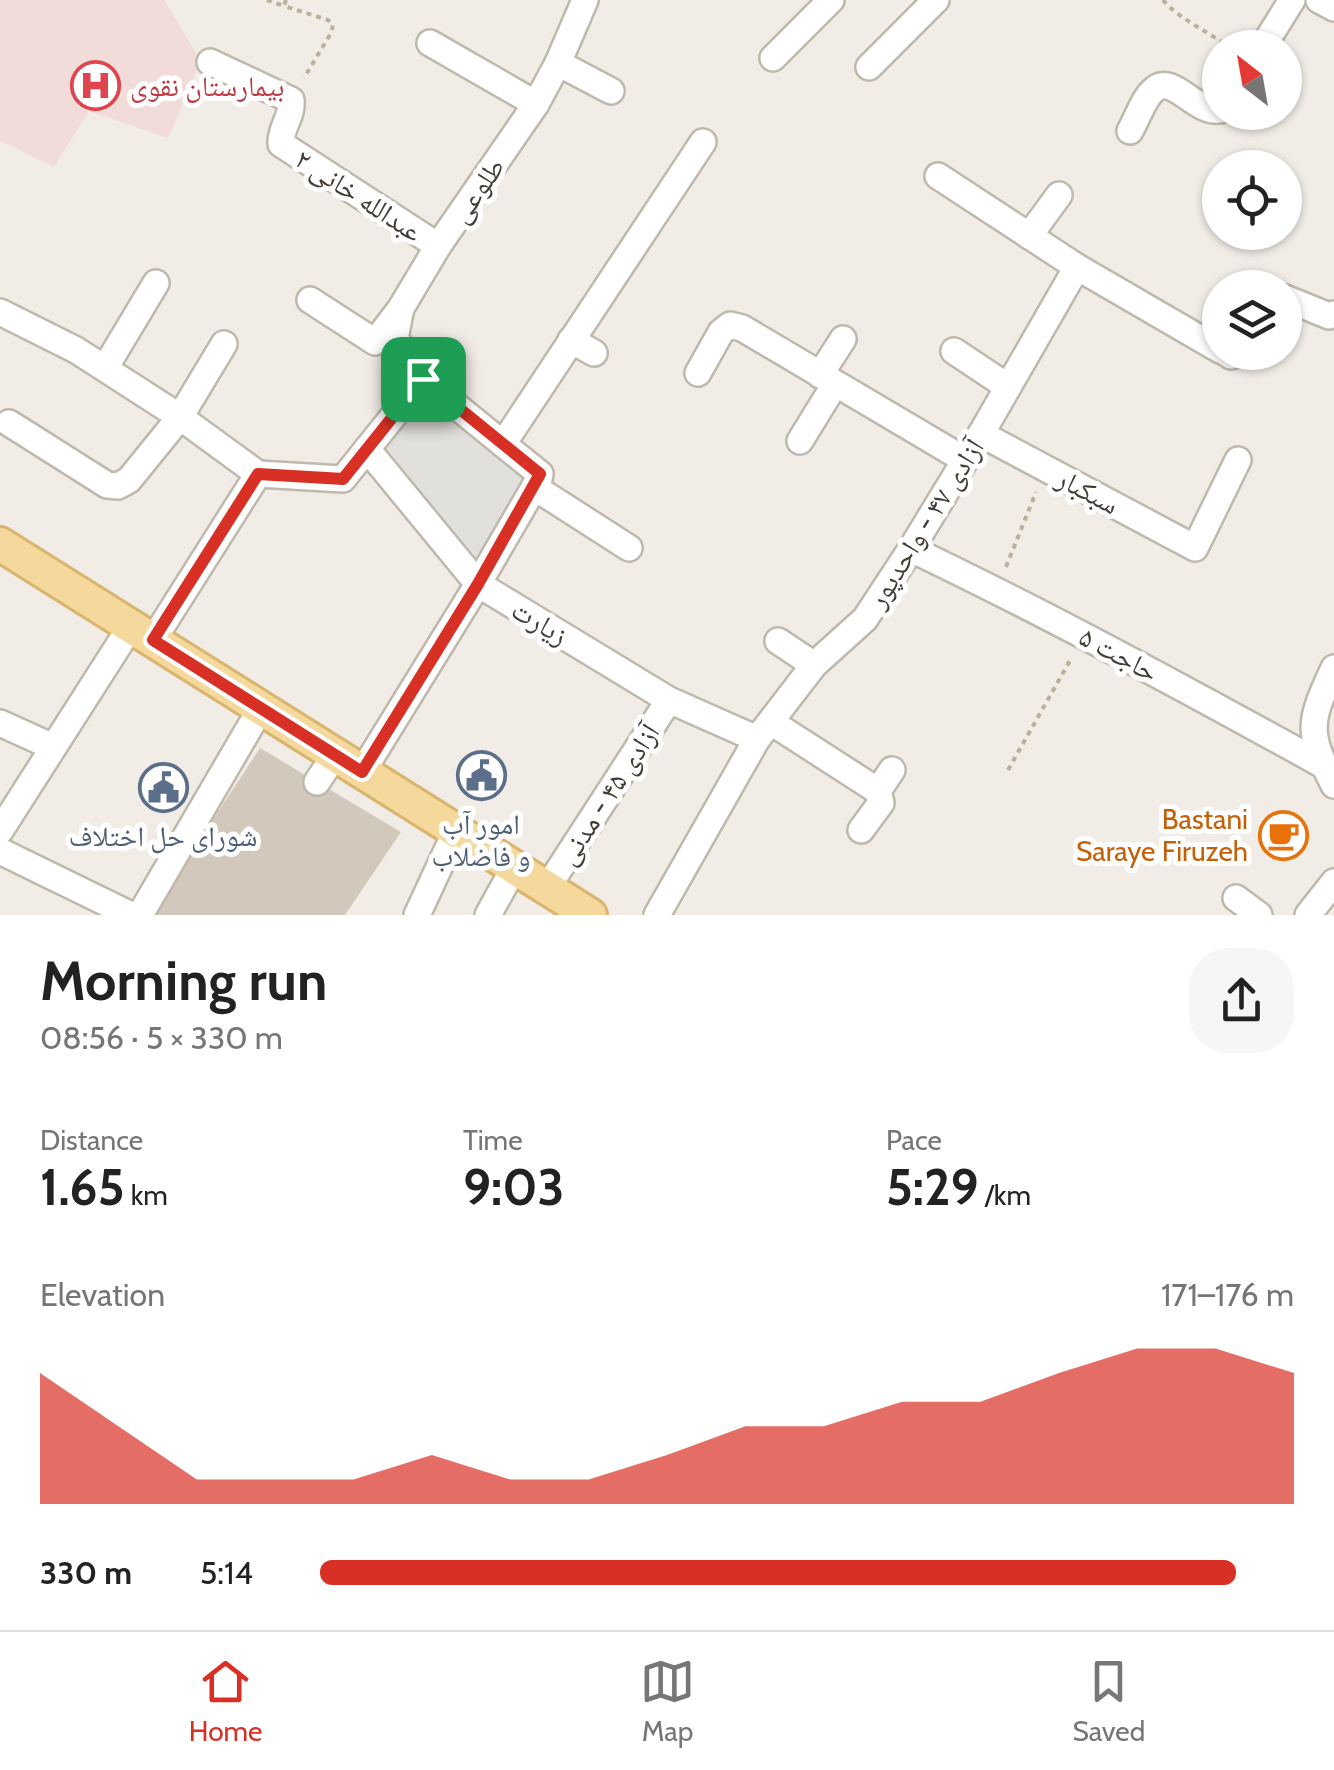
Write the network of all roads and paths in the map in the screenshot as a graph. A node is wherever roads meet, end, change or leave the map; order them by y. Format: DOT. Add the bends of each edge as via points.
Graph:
graph roads {
  1 [pos="267,0"];
  2 [pos="585,0"];
  3 [pos="831,0"];
  4 [pos="936,0"];
  5 [pos="1162,0"];
  6 [pos="1292,0"];
  7 [pos="1319,0"];
  8 [pos="285,3"];
  9 [pos="1334,8"];
  10 [pos="1206,30"];
  11 [pos="1273,30"];
  12 [pos="430,43"];
  13 [pos="773,58"];
  14 [pos="210,62"];
  15 [pos="558,63"];
  16 [pos="869,67"];
  17 [pos="611,91"];
  18 [pos="291,100"];
  19 [pos="536,104"];
  20 [pos="1202,107"];
  21 [pos="1130,131"];
  22 [pos="703,142"];
  23 [pos="938,176"];
  24 [pos="1059,195"];
  25 [pos="1029,236"];
  26 [pos="438,246"];
  27 [pos="1076,267"];
  28 [pos="156,282"];
  29 [pos="310,300"];
  30 [pos="1302,305"];
  31 [pos="401,308"];
  32 [pos="0,312"];
  33 [pos="1334,314"];
  34 [pos="843,339"];
  35 [pos="1202,339"];
  36 [pos="571,340"];
  37 [pos="224,344"];
  38 [pos="954,351"];
  39 [pos="594,353"];
  40 [pos="105,368"];
  41 [pos="698,373"];
  42 [pos="423,379"];
  43 [pos="828,380"];
  44 [pos="1008,387"];
  45 [pos="180,416"];
  46 [pos="9,423"];
  47 [pos="981,434"];
  48 [pos="800,442"];
  49 [pos="503,444"];
  50 [pos="367,449"];
  51 [pos="965,460"];
  52 [pos="1238,460"];
  53 [pos="1046,468"];
  54 [pos="258,474"];
  55 [pos="534,487"];
  56 [pos="0,544"];
  57 [pos="629,548"];
  58 [pos="911,549"];
  59 [pos="478,584"];
  60 [pos="996,590"];
  61 [pos="142,633"];
  62 [pos="1084,636"];
  63 [pos="778,641"];
  64 [pos="814,665"];
  65 [pos="1334,668"];
  66 [pos="669,700"];
  67 [pos="261,708"];
  68 [pos="0,723"];
  69 [pos="764,731"];
  70 [pos="53,747"];
  71 [pos="338,770"];
  72 [pos="1008,770"];
  73 [pos="1329,775"];
  74 [pos="868,829"];
  75 [pos="456,830"];
  76 [pos="0,832"];
  77 [pos="0,851"];
  78 [pos="514,868"];
  79 [pos="546,888"];
  80 [pos="1331,891"];
  81 [pos="1236,898"];
  82 [pos="130,915"];
  83 [pos="140,915"];
  84 [pos="417,915"];
  85 [pos="488,915"];
  86 [pos="590,915"];
  87 [pos="657,915"];
  88 [pos="1259,915"];
  89 [pos="1308,915"];
  1 -- 8 [label="path"];
  2 -- 15 [label="street, طلوعی"];
  3 -- 13 [label="street"];
  4 -- 16 [label="street"];
  5 -- 10 [label="path"];
  6 -- 11 [label="street"];
  7 -- 9 [label="street"];
  8 -- 18 [label="path" via="333,25"];
  12 -- 19 [label="street"];
  14 -- 18 [label="street"];
  15 -- 17 [label="street"];
  15 -- 19 [label="street, طلوعی"];
  18 -- 26 [label="street, عبدالله خانی ۲" via="281,144"];
  19 -- 26 [label="street, طلوعی"];
  20 -- 21 [label="street" via="1169,84 1160,85"];
  22 -- 36 [label="street"];
  23 -- 25 [label="street"];
  24 -- 25 [label="street"];
  25 -- 27 [label="street"];
  26 -- 31 [label="street, طلوعی"];
  27 -- 35 [label="street"];
  27 -- 44 [label="street, آزادی ۴۷ - واحدپور"];
  28 -- 40 [label="street"];
  29 -- 31 [label="street, طلوعی" via="376,342"];
  30 -- 33 [label="street"];
  31 -- 42 [label="street" via="395,338"];
  32 -- 40 [label="street"];
  34 -- 43 [label="street"];
  36 -- 39 [label="street"];
  36 -- 49 [label="street"];
  37 -- 45 [label="street"];
  38 -- 44 [label="street"];
  40 -- 45 [label="street"];
  41 -- 43 [label="street" via="730,326"];
  42 -- 49 [label="street"];
  42 -- 50 [label="street"];
  43 -- 48 [label="street"];
  43 -- 51 [label="street"];
  44 -- 47 [label="street, آزادی ۴۷ - واحدپور"];
  45 -- 46 [label="street" via="118,486 107,486"];
  45 -- 54 [label="street"];
  47 -- 51 [label="street, آزادی ۴۷ - واحدپور"];
  47 -- 53 [label="street, سبکبار"];
  49 -- 55 [label="street" via="540,474"];
  50 -- 54 [label="street" via="343,479"];
  50 -- 59 [label="street, زیارت"];
  51 -- 58 [label="street, آزادی ۴۷ - واحدپور"];
  52 -- 53 [label="street, سبکبار" via="1196,548"];
  53 -- 60 [label="path"];
  54 -- 61 [label="street"];
  55 -- 57 [label="street"];
  55 -- 59 [label="street"];
  56 -- 61 [label="main road"];
  58 -- 60 [label="street, حاجت ۵"];
  58 -- 64 [label="street, آزادی ۴۷ - واحدپور" via="865,619"];
  59 -- 66 [label="street, زیارت"];
  59 -- 71 [label="street"];
  60 -- 62 [label="street, حاجت ۵"];
  61 -- 67 [label="main road"];
  61 -- 70 [label="street"];
  62 -- 72 [label="path"];
  62 -- 73 [label="street, حاجت ۵"];
  63 -- 64 [label="street"];
  64 -- 69 [label="street, آزادی ۴۷ - واحدپور"];
  65 -- 73 [label="street" via="1314,712 1313,731"];
  66 -- 69 [label="street, زیارت"];
  66 -- 79 [label="street, آزادی ۴۵ - مدنی"];
  67 -- 71 [label="main road"];
  67 -- 83 [label="street"];
  68 -- 70 [label="street"];
  69 -- 74 [label="street, زیارت" via="885,781"];
  69 -- 87 [label="street, آزادی ۴۷ - واحدپور"];
  70 -- 76 [label="street"];
  71 -- 75 [label="main road"];
  75 -- 78 [label="main road"];
  75 -- 84 [label="street"];
  77 -- 82 [label="street"];
  78 -- 79 [label="main road"];
  78 -- 85 [label="street"];
  79 -- 86 [label="main road"];
  80 -- 89 [label="street"];
  81 -- 88 [label="street"];
}
